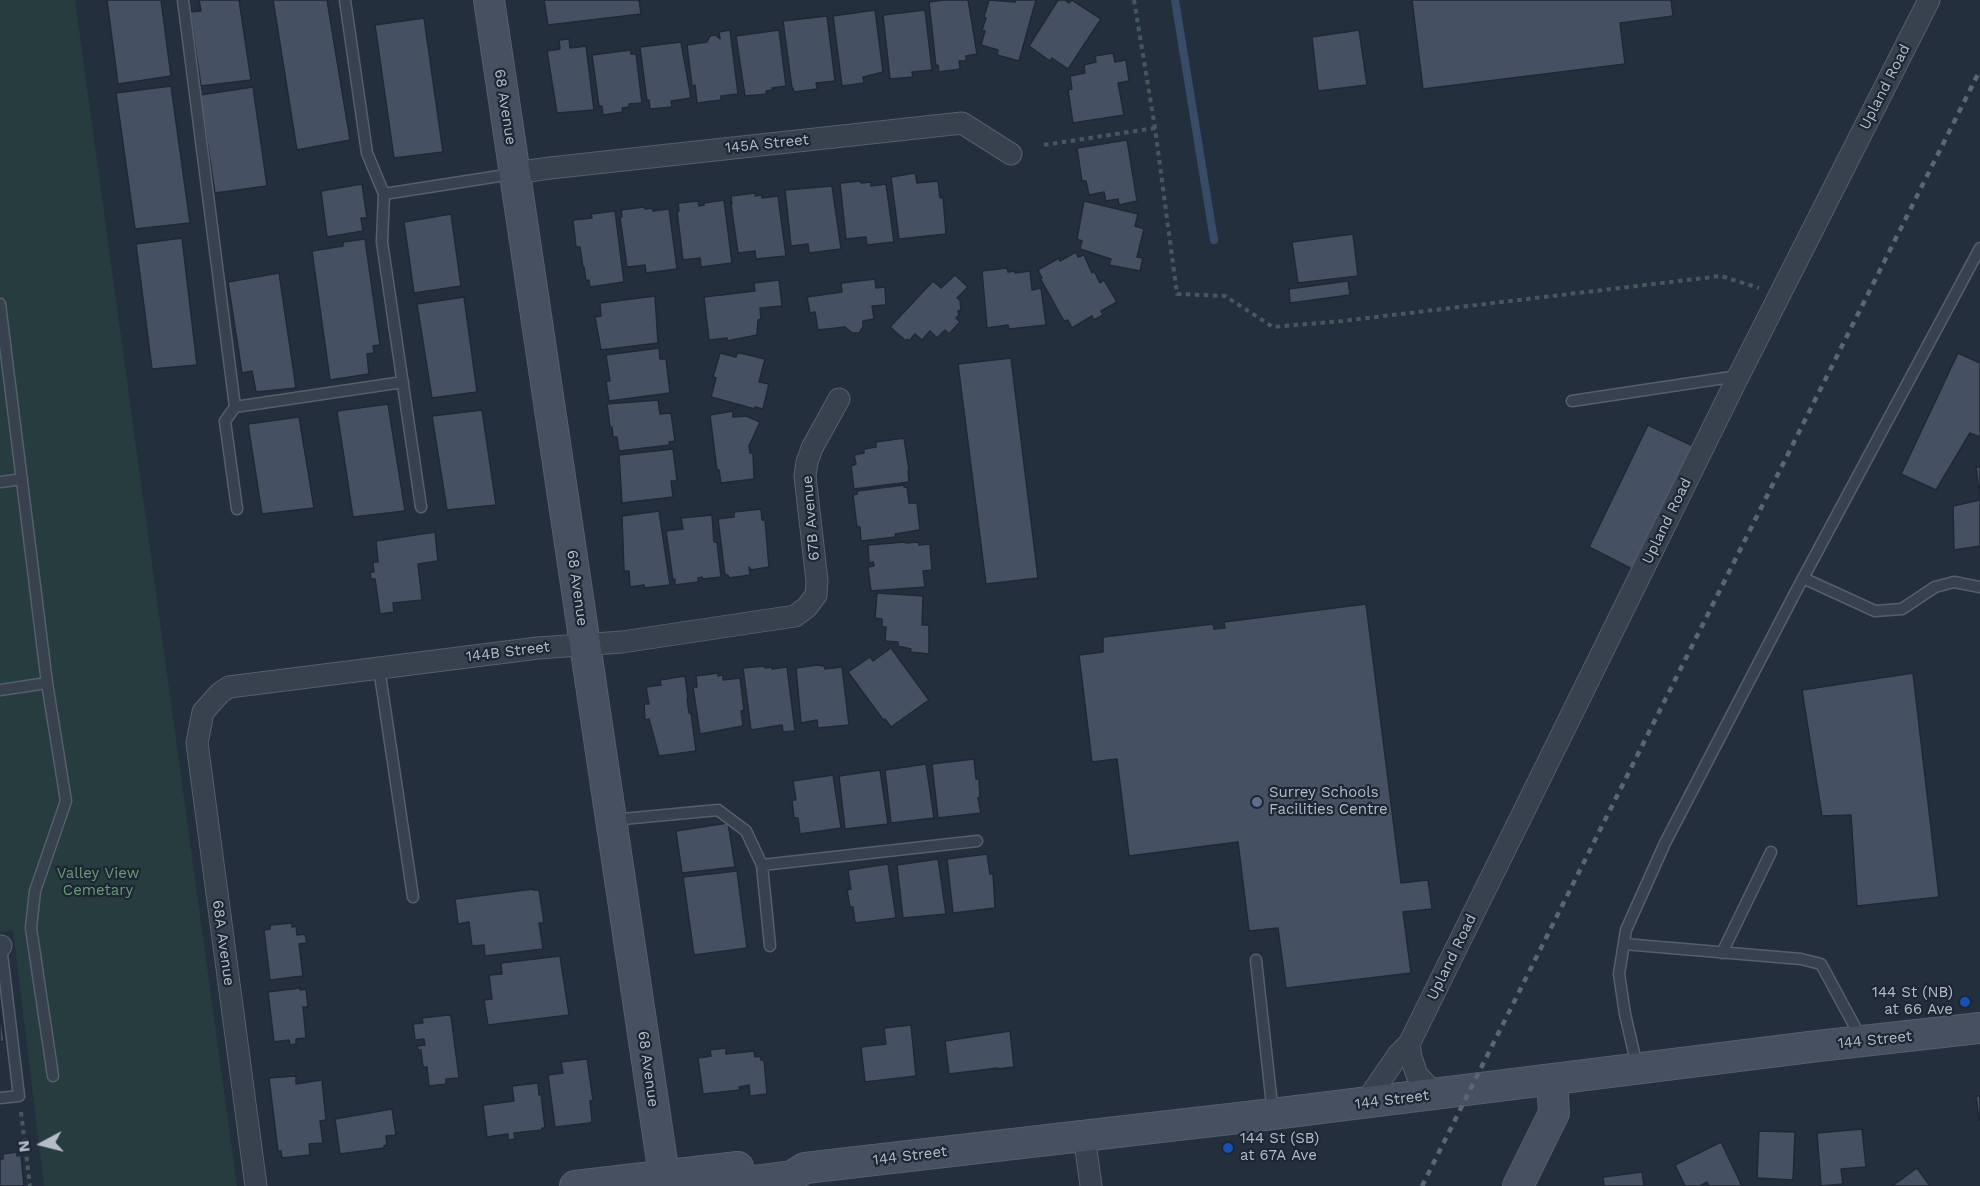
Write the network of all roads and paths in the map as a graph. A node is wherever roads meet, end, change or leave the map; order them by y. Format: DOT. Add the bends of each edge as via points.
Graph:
graph roads {
  1 [pos="183,0"];
  2 [pos="345,0"];
  3 [pos="489,0"];
  4 [pos="1134,0"];
  5 [pos="1929,0"];
  6 [pos="1155,128"];
  7 [pos="1044,145"];
  8 [pos="1011,154"];
  9 [pos="515,173"];
  10 [pos="384,194"];
  11 [pos="1980,248"];
  12 [pos="1779,295"];
  13 [pos="0,304"];
  14 [pos="1739,376"];
  15 [pos="403,382"];
  16 [pos="839,399"];
  17 [pos="1572,401"];
  18 [pos="235,407"];
  19 [pos="22,479"];
  20 [pos="0,482"];
  21 [pos="421,507"];
  22 [pos="237,509"];
  23 [pos="1803,578"];
  24 [pos="1980,587"];
  25 [pos="807,607"];
  26 [pos="585,645"];
  27 [pos="379,668"];
  28 [pos="46,683"];
  29 [pos="0,690"];
  30 [pos="211,702"];
  31 [pos="612,820"];
  32 [pos="977,841"];
  33 [pos="1771,852"];
  34 [pos="762,865"];
  35 [pos="413,897"];
  36 [pos="1624,944"];
  37 [pos="1,946"];
  38 [pos="770,946"];
  39 [pos="1722,953"];
  40 [pos="1256,960"];
  41 [pos="1980,1028"];
  42 [pos="1863,1041"];
  43 [pos="1409,1044"];
  44 [pos="1638,1070"];
  45 [pos="53,1076"];
  46 [pos="1552,1080"];
  47 [pos="1435,1094"];
  48 [pos="0,1098"];
  49 [pos="1365,1103"];
  50 [pos="21,1112"];
  51 [pos="1274,1114"];
  52 [pos="1084,1135"];
  53 [pos="805,1168"];
  54 [pos="664,1176"];
  55 [pos="30,1186"];
  56 [pos="256,1186"];
  57 [pos="575,1186"];
  58 [pos="714,1186"];
  59 [pos="1091,1186"];
  60 [pos="1518,1186"];
  1 -- 18 [label="lane"];
  2 -- 10 [label="lane" via="368,153"];
  3 -- 9 [label="main road, 68 Avenue"];
  4 -- 6 [label="path"];
  5 -- 12 [label="street, Upland Road"];
  6 -- 7 [label="path"];
  6 -- 12 [label="path" via="1177,294 1225,296 1273,327 1720,276"];
  8 -- 9 [label="street, 145A Street" via="962,123"];
  9 -- 10 [label="lane"];
  9 -- 26 [label="main road, 68 Avenue"];
  10 -- 15 [label="lane" via="382,242"];
  11 -- 23 [label="lane"];
  12 -- 14 [label="street, Upland Road"];
  13 -- 19 [label="lane"];
  14 -- 17 [label="lane"];
  14 -- 43 [label="street, Upland Road"];
  15 -- 18 [label="lane"];
  15 -- 21 [label="lane"];
  16 -- 25 [label="street, 67B Avenue" via="812,448 805,476 817,581 816,595"];
  18 -- 22 [label="lane" via="225,421"];
  19 -- 20 [label="lane"];
  19 -- 28 [label="lane"];
  23 -- 24 [label="lane" via="1875,611 1902,609 1935,587 1954,582"];
  23 -- 36 [label="lane" via="1665,843 1626,930"];
  25 -- 26 [label="street, 144B Street" via="795,616 778,620"];
  26 -- 27 [label="street, 144B Street"];
  26 -- 31 [label="main road, 68 Avenue"];
  27 -- 30 [label="street, 144B Street" via="229,687"];
  27 -- 35 [label="lane"];
  28 -- 29 [label="lane"];
  28 -- 45 [label="lane" via="66,801 35,891 31,928"];
  30 -- 56 [label="street, 68A Avenue" via="203,712 197,743"];
  31 -- 34 [label="lane" via="718,810 746,831"];
  31 -- 54 [label="main road, 68 Avenue"];
  32 -- 34 [label="lane"];
  33 -- 39 [label="lane"];
  34 -- 38 [label="lane"];
  36 -- 39 [label="lane"];
  36 -- 44 [label="lane" via="1619,974"];
  37 -- 48 [label="lane" via="19,1096"];
  39 -- 42 [label="lane" via="1821,964"];
  40 -- 51 [label="lane"];
  41 -- 42 [label="main road, 144 Street"];
  42 -- 44 [label="main road, 144 Street"];
  43 -- 47 [label="street" via="1417,1075"];
  43 -- 49 [label="street, Upland Road"];
  44 -- 46 [label="main road, 144 Street"];
  46 -- 47 [label="main road, 144 Street"];
  46 -- 60 [label="main road" via="1554,1113"];
  47 -- 49 [label="main road, 144 Street"];
  49 -- 51 [label="main road, 144 Street"];
  50 -- 55 [label="path"];
  51 -- 52 [label="main road, 144 Street"];
  52 -- 53 [label="main road, 144 Street"];
  52 -- 59 [label="street"];
  53 -- 54 [label="main road, 144 Street" via="790,1161"];
  53 -- 58 [label="main road, 144 Street" via="792,1176"];
  54 -- 57 [label="main road, 144 Street"];
}
